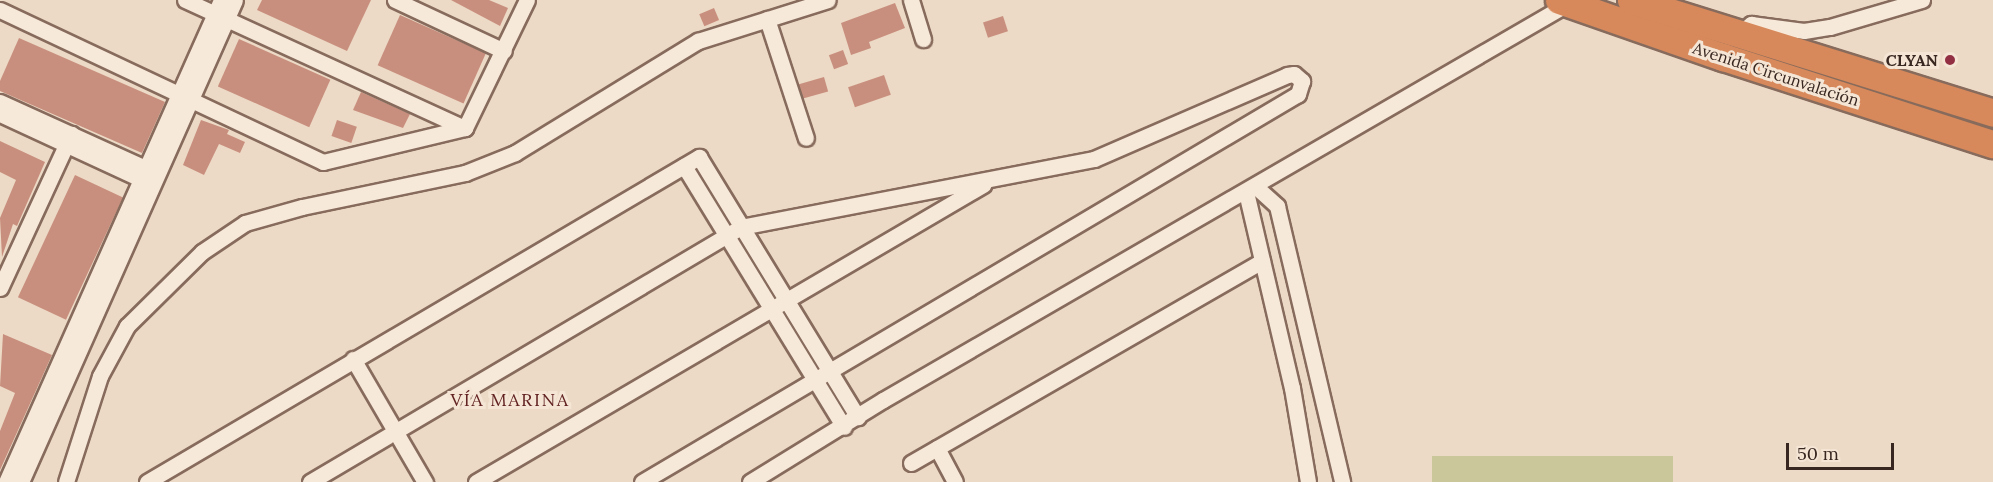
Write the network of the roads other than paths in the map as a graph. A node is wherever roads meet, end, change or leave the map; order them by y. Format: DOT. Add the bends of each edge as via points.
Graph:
graph roads {
  1 [pos="185,0"];
  2 [pos="235,0"];
  3 [pos="395,0"];
  4 [pos="527,0"];
  5 [pos="828,0"];
  6 [pos="911,0"];
  7 [pos="1631,0"];
  8 [pos="1922,0"];
  9 [pos="1567,1"];
  10 [pos="0,10"];
  11 [pos="221,11"];
  12 [pos="767,19"];
  13 [pos="923,39"];
  14 [pos="1731,46"];
  15 [pos="504,51"];
  16 [pos="186,94"];
  17 [pos="0,102"];
  18 [pos="1993,113"];
  19 [pos="0,114"];
  20 [pos="465,128"];
  21 [pos="806,138"];
  22 [pos="68,139"];
  23 [pos="1993,144"];
  24 [pos="684,166"];
  25 [pos="148,176"];
  26 [pos="993,179"];
  27 [pos="1250,189"];
  28 [pos="741,228"];
  29 [pos="727,235"];
  30 [pos="1262,261"];
  31 [pos="0,288"];
  32 [pos="785,299"];
  33 [pos="771,307"];
  34 [pos="74,342"];
  35 [pos="353,359"];
  36 [pos="828,371"];
  37 [pos="814,379"];
  38 [pos="858,417"];
  39 [pos="844,427"];
  40 [pos="395,430"];
  41 [pos="938,447"];
  42 [pos="911,463"];
  43 [pos="6,482"];
  44 [pos="21,482"];
  45 [pos="66,482"];
  46 [pos="147,482"];
  47 [pos="310,482"];
  48 [pos="425,482"];
  49 [pos="476,482"];
  50 [pos="642,482"];
  51 [pos="750,482"];
  52 [pos="956,482"];
  53 [pos="1308,482"];
  54 [pos="1342,482"];
  1 -- 11 [label="street"];
  2 -- 11 [label="street"];
  3 -- 15 [label="street"];
  4 -- 15 [label="street"];
  5 -- 12 [label="street"];
  6 -- 13 [label="street"];
  7 -- 14 [label="highway, Avenida Circunvalación"];
  8 -- 14 [label="street" via="1804,31 1751,24"];
  9 -- 14 [label="highway, Avenida Circunvalación"];
  9 -- 27 [label="street"];
  10 -- 16 [label="street"];
  11 -- 16 [label="street"];
  11 -- 20 [label="street"];
  12 -- 21 [label="street"];
  12 -- 45 [label="street" via="698,41 515,153 465,173 245,223 202,252 127,326 100,376"];
  14 -- 18 [label="highway, Avenida Circunvalación"];
  14 -- 23 [label="highway, Avenida Circunvalación"];
  15 -- 20 [label="street"];
  16 -- 20 [label="street" via="323,162"];
  16 -- 25 [label="street"];
  17 -- 22 [label="street"];
  19 -- 22 [label="street"];
  22 -- 25 [label="street"];
  22 -- 31 [label="street"];
  24 -- 28 [label="street" via="699,157"];
  24 -- 29 [label="street"];
  24 -- 35 [label="street"];
  25 -- 34 [label="street"];
  26 -- 28 [label="street"];
  26 -- 32 [label="street"];
  26 -- 36 [label="street" via="1095,159 1287,75 1297,75 1302,81 1298,94"];
  27 -- 30 [label="street"];
  27 -- 38 [label="street"];
  27 -- 54 [label="street" via="1277,206"];
  28 -- 29 [label="street"];
  28 -- 32 [label="street"];
  29 -- 33 [label="street"];
  29 -- 40 [label="street"];
  30 -- 41 [label="street"];
  30 -- 53 [label="street" via="1292,388"];
  32 -- 33 [label="street"];
  32 -- 36 [label="street"];
  33 -- 37 [label="street"];
  33 -- 49 [label="street"];
  34 -- 43 [label="street"];
  34 -- 44 [label="street"];
  35 -- 40 [label="street"];
  35 -- 46 [label="street"];
  36 -- 37 [label="street"];
  36 -- 38 [label="street"];
  37 -- 39 [label="street"];
  37 -- 50 [label="street"];
  38 -- 39 [label="street"];
  39 -- 51 [label="street"];
  40 -- 47 [label="street"];
  40 -- 48 [label="street"];
  41 -- 42 [label="street"];
  41 -- 52 [label="street"];
}
